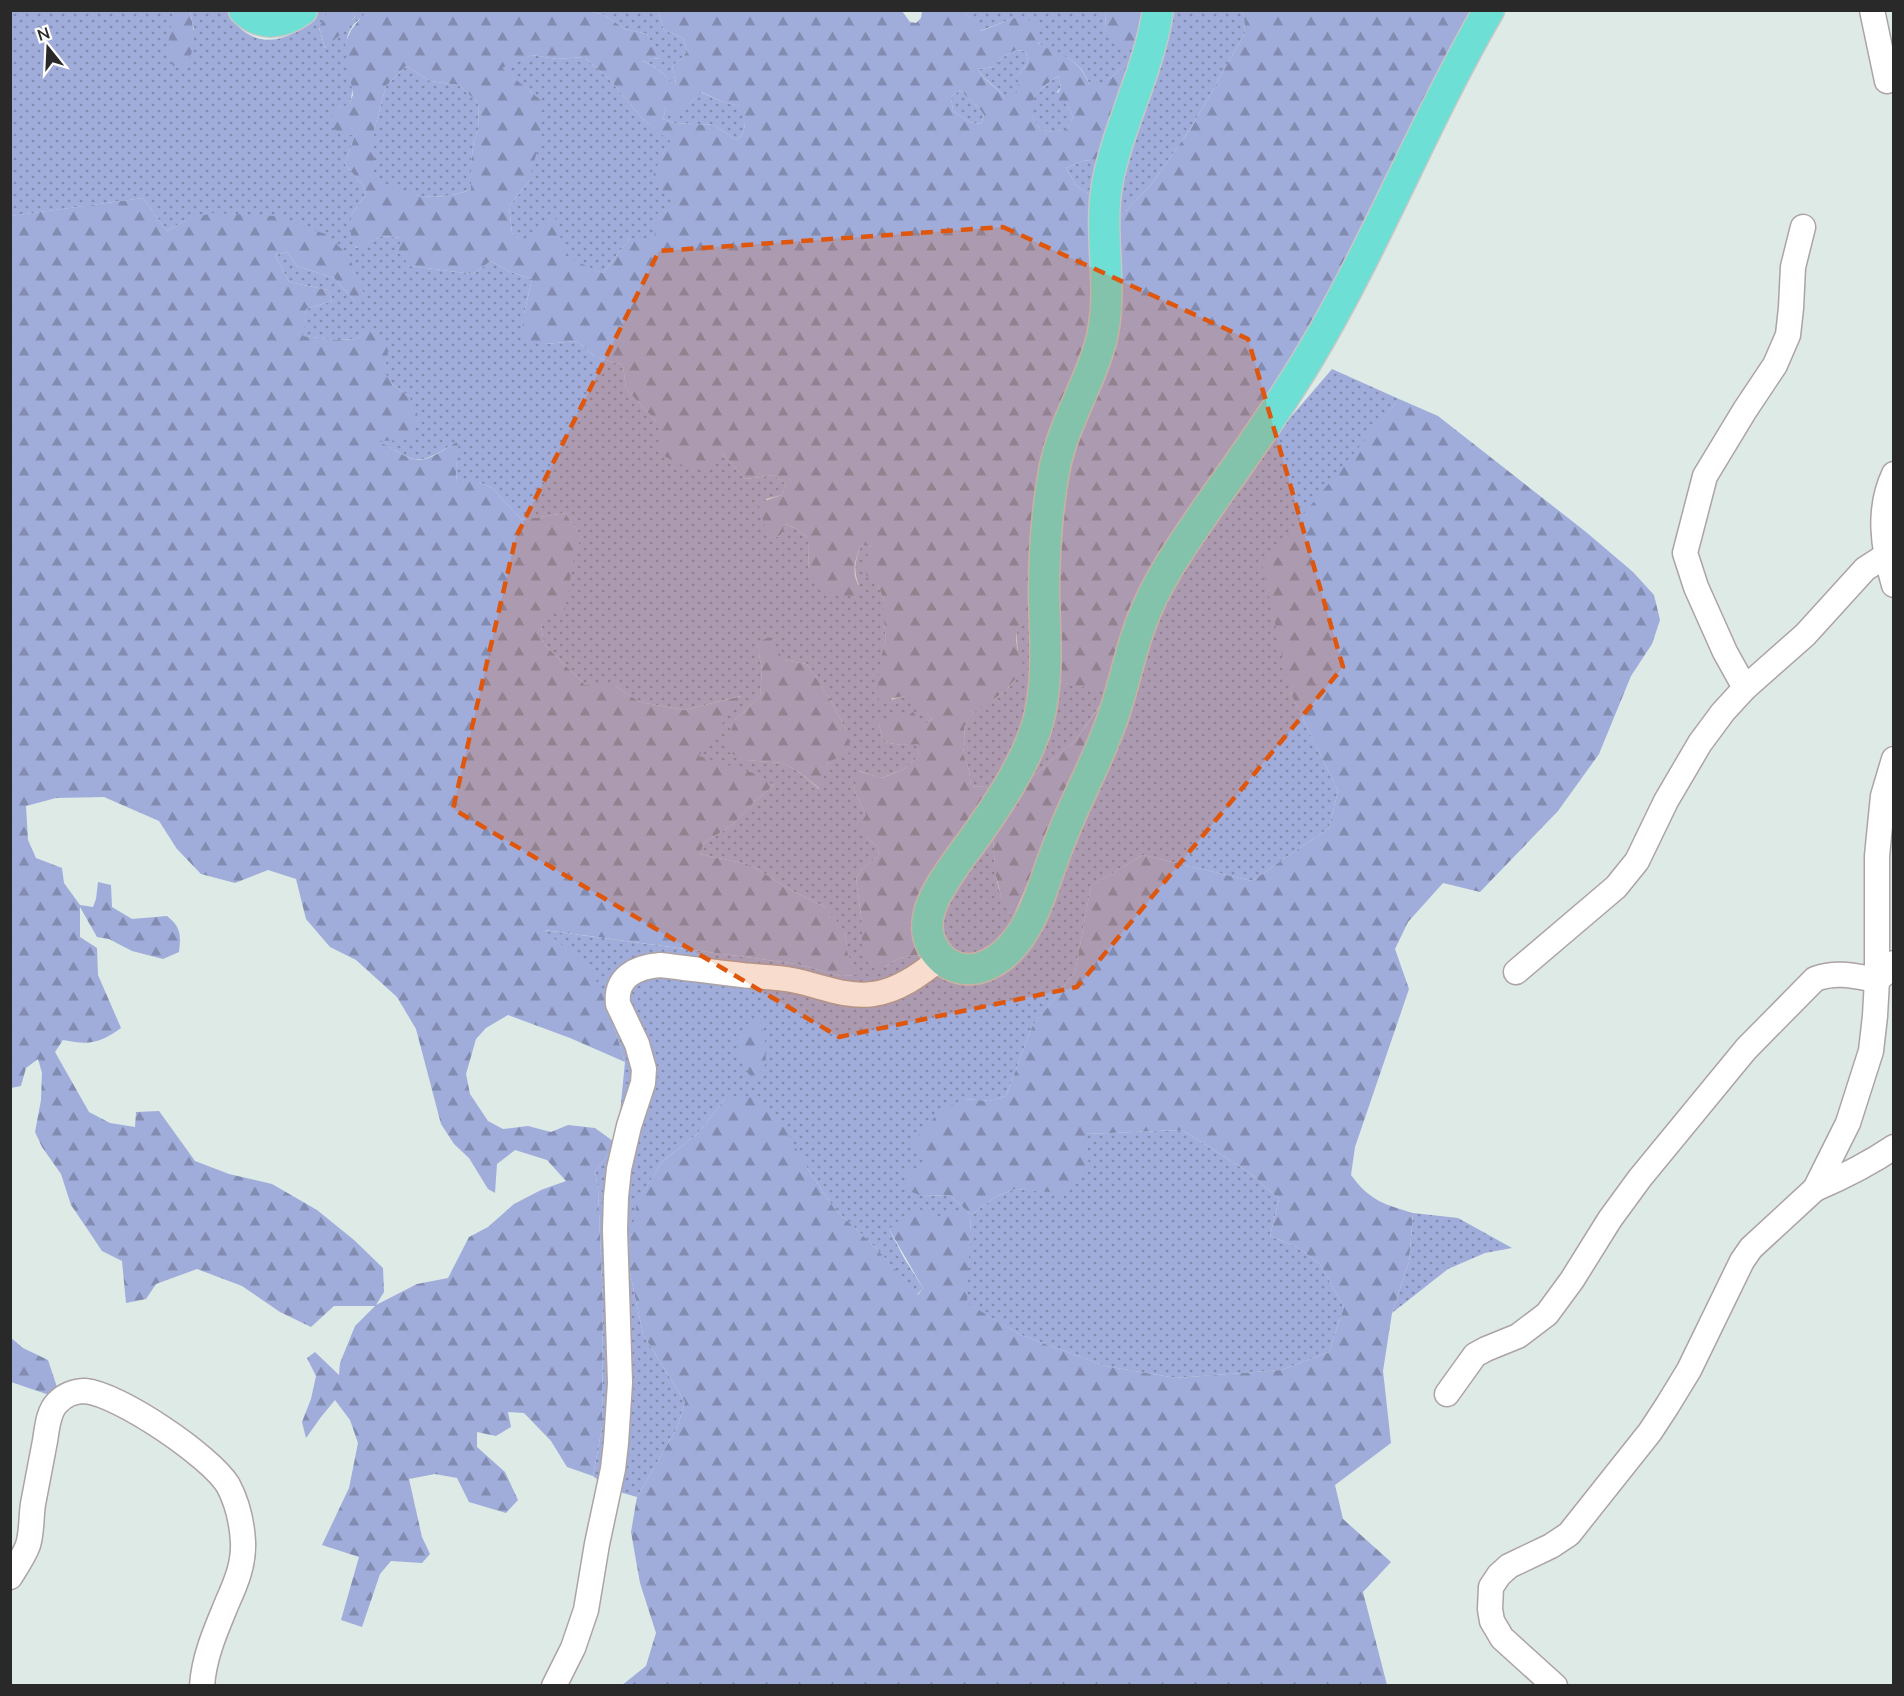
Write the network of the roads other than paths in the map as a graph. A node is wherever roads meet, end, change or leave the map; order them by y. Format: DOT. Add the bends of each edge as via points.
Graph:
graph roads {
  1 [pos="244,10"];
  2 [pos="302,10"];
  3 [pos="1158,10"];
  4 [pos="1489,10"];
  5 [pos="1872,10"];
  6 [pos="1887,81"];
  7 [pos="1803,227"];
  8 [pos="1893,474"];
  9 [pos="1889,555"];
  10 [pos="1893,585"];
  11 [pos="1745,688"];
  12 [pos="1893,759"];
  13 [pos="941,958"];
  14 [pos="1885,971"];
  15 [pos="1516,972"];
  16 [pos="1893,1147"];
  17 [pos="1815,1190"];
  18 [pos="1447,1394"];
  19 [pos="10,1577"];
  20 [pos="202,1686"];
  21 [pos="554,1686"];
  22 [pos="1555,1686"];
  1 -- 2 [label="main road" via="269,22 286,20"];
  3 -- 13 [label="main road" via="1145,67 1118,141 1106,189 1107,297 1101,343 1056,463 1046,537 1046,651 1040,713 1019,769 933,901 927,927"];
  4 -- 13 [label="main road" via="1326,328 1158,587 1138,630 1101,749 1023,932 1005,954 988,965 957,968"];
  5 -- 6 [label="street"];
  7 -- 11 [label="street" via="1793,267 1788,335 1775,366 1705,476 1685,553 1725,652"];
  8 -- 9 [label="street" via="1882,525"];
  9 -- 10 [label="street"];
  9 -- 11 [label="street" via="1865,569 1805,635"];
  11 -- 15 [label="street" via="1700,743 1637,861 1616,887"];
  12 -- 14 [label="street" via="1883,795 1877,856"];
  13 -- 21 [label="street" via="914,978 875,994 841,993 789,979 660,966 635,971 621,984 618,1004 644,1069 619,1168 616,1197 618,1425 586,1610"];
  14 -- 17 [label="street" via="1871,1051 1848,1123"];
  14 -- 18 [label="street" via="1828,974 1815,979 1746,1049 1640,1178 1546,1314 1518,1336 1475,1356"];
  16 -- 17 [label="street"];
  17 -- 22 [label="street" via="1751,1248 1667,1406 1584,1517 1551,1546 1509,1566 1491,1587 1492,1621 1502,1638"];
  19 -- 20 [label="street" via="28,1546 47,1430 55,1404 69,1394 87,1391 125,1406 201,1456 222,1478 235,1501 243,1543 242,1562 208,1652"];
}
